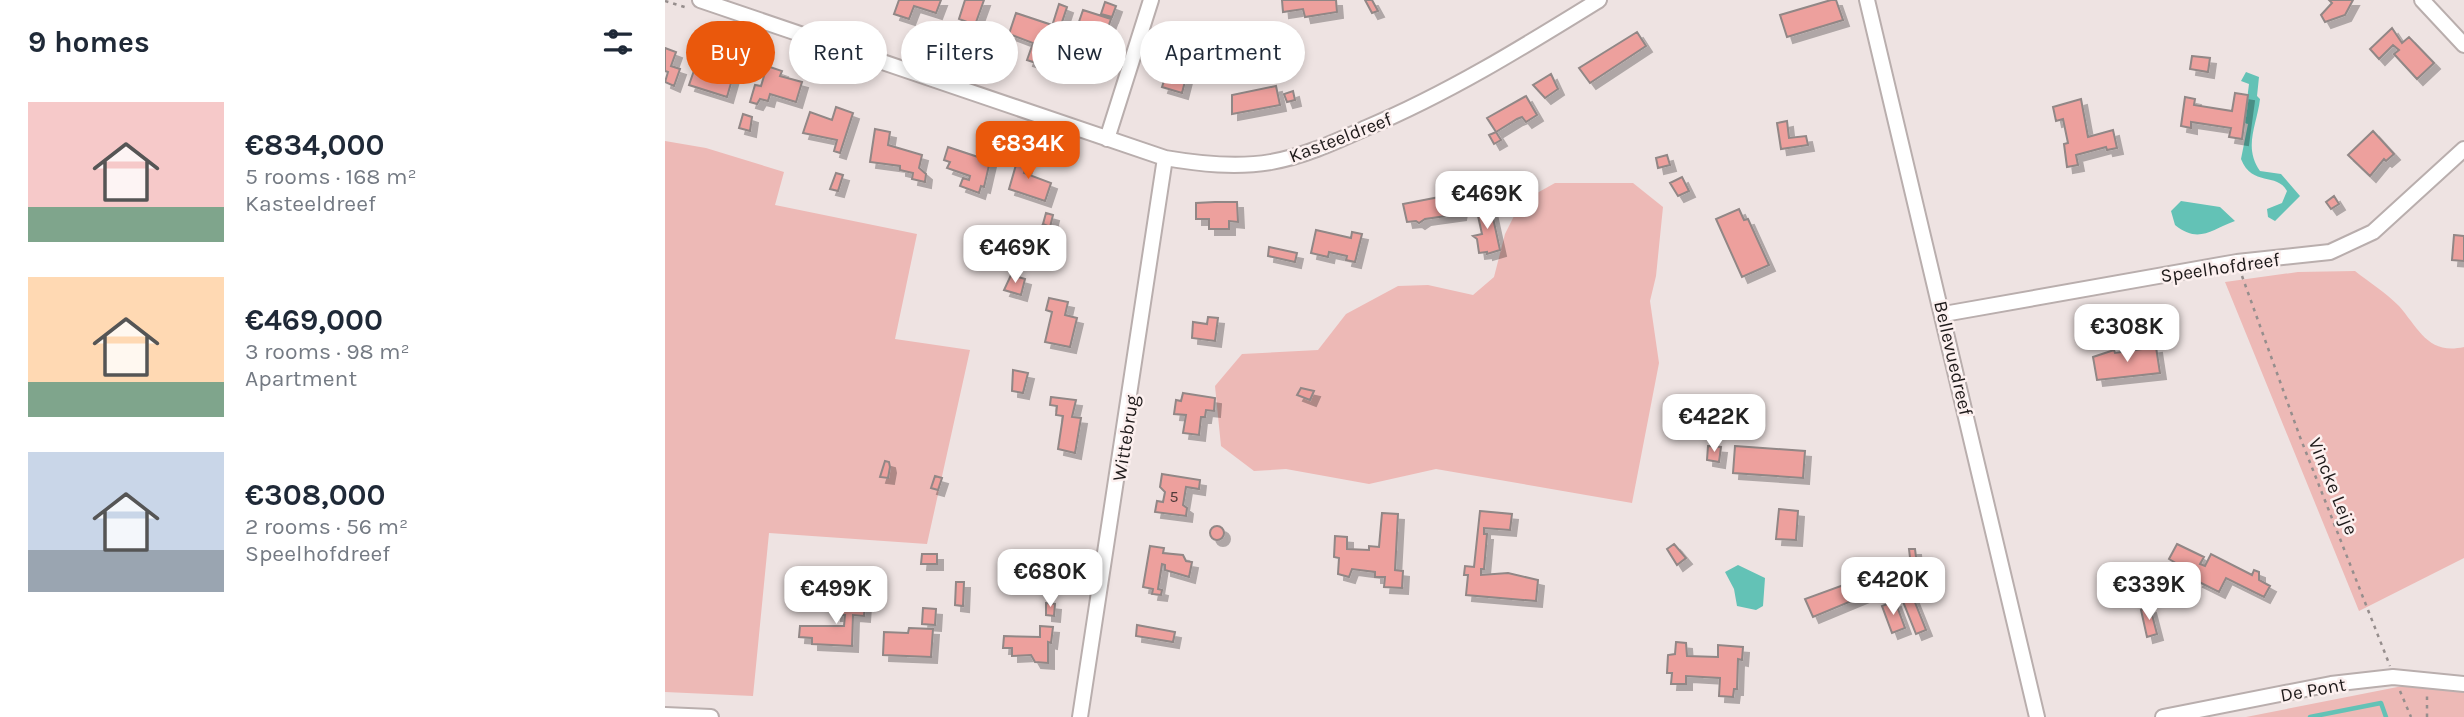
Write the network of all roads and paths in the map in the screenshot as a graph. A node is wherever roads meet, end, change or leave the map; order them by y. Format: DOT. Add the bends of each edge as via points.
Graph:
graph roads {
  1 [pos="1151,0"];
  2 [pos="1599,0"];
  3 [pos="1867,0"];
  4 [pos="2422,0"];
  5 [pos="665,1"];
  6 [pos="722,3"];
  7 [pos="699,6"];
  8 [pos="2464,45"];
  9 [pos="1107,139"];
  10 [pos="2464,149"];
  11 [pos="1165,158"];
  12 [pos="2237,262"];
  13 [pos="1944,314"];
  14 [pos="2393,677"];
  15 [pos="2428,681"];
  16 [pos="2464,684"];
  17 [pos="665,715"];
  18 [pos="711,717"];
  19 [pos="1080,717"];
  20 [pos="2037,717"];
  21 [pos="2163,717"];
  22 [pos="2411,717"];
  23 [pos="2427,717"];
  1 -- 9 [label="street"];
  2 -- 11 [label="street, Kasteeldreef" via="1478,75 1315,151 1232,166"];
  3 -- 13 [label="street, Bellevuedreef"];
  4 -- 8 [label="street"];
  5 -- 7 [label="path"];
  6 -- 7 [label="street, Kasteeldreef"];
  6 -- 9 [label="street, Kasteeldreef"];
  9 -- 11 [label="street, Kasteeldreef"];
  10 -- 12 [label="street, Speelhofdreef" via="2373,232 2330,252"];
  11 -- 19 [label="street, Wittebrug"];
  12 -- 13 [label="street, Speelhofdreef"];
  12 -- 14 [label="path, Vincke Leije"];
  13 -- 20 [label="street, Bellevuedreef"];
  14 -- 15 [label="street, De Pont"];
  14 -- 21 [label="street, De Pont" via="2331,684"];
  14 -- 22 [label="path, Vincke Leije"];
  15 -- 16 [label="street, De Pont"];
  15 -- 23 [label="path"];
  17 -- 18 [label="street"];
}
